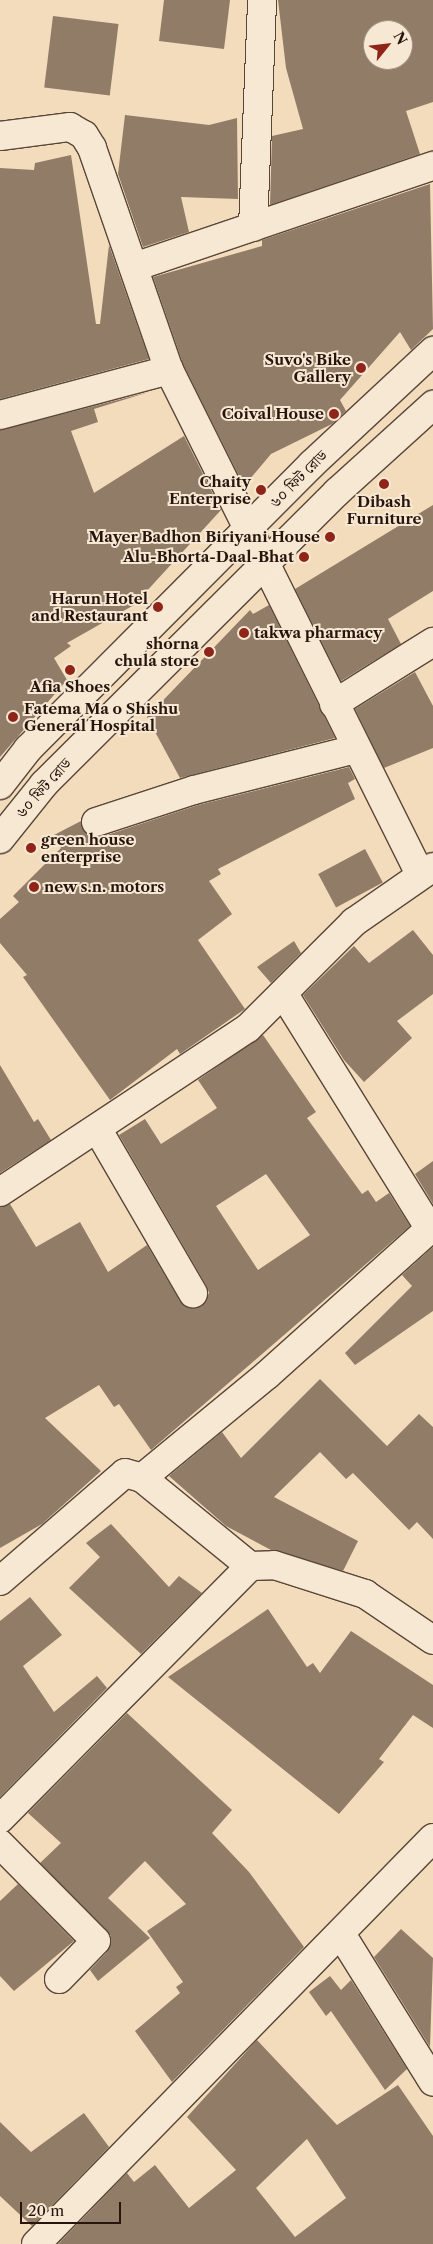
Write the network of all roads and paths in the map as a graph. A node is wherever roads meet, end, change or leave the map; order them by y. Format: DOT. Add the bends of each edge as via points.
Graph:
graph roads {
  1 [pos="262,0"];
  2 [pos="0,136"];
  3 [pos="433,166"];
  4 [pos="253,227"];
  5 [pos="134,267"];
  6 [pos="433,351"];
  7 [pos="169,370"];
  8 [pos="433,405"];
  9 [pos="0,415"];
  10 [pos="312,464"];
  11 [pos="337,492"];
  12 [pos="246,531"];
  13 [pos="264,564"];
  14 [pos="433,642"];
  15 [pos="334,704"];
  16 [pos="356,749"];
  17 [pos="0,785"];
  18 [pos="96,822"];
  19 [pos="0,839"];
  20 [pos="426,870"];
  21 [pos="284,994"];
  22 [pos="98,1130"];
  23 [pos="0,1192"];
  24 [pos="432,1228"];
  25 [pos="193,1293"];
  26 [pos="142,1478"];
  27 [pos="250,1566"];
  28 [pos="0,1581"];
  29 [pos="433,1640"];
  30 [pos="0,1820"];
  31 [pos="433,1838"];
  32 [pos="0,1844"];
  33 [pos="341,1934"];
  34 [pos="59,1979"];
  35 [pos="433,2082"];
  36 [pos="36,2244"];
  1 -- 4 [label="street"];
  2 -- 5 [label="street" via="70,127 84,135"];
  3 -- 4 [label="street"];
  4 -- 5 [label="street"];
  5 -- 7 [label="street"];
  6 -- 10 [label="street, ৬০ ফিট রোড"];
  7 -- 9 [label="street"];
  7 -- 12 [label="street"];
  8 -- 11 [label="street, ৬০ ফিট রোড"];
  10 -- 11 [label="street"];
  10 -- 12 [label="street, ৬০ ফিট রোড"];
  11 -- 13 [label="street, ৬০ ফিট রোড"];
  12 -- 13 [label="street"];
  12 -- 17 [label="street, ৬০ ফিট রোড" via="28,749"];
  13 -- 15 [label="street"];
  13 -- 19 [label="street, ৬০ ফিট রোড" via="44,784"];
  14 -- 15 [label="street"];
  15 -- 16 [label="street"];
  16 -- 18 [label="street" via="194,790"];
  16 -- 20 [label="street"];
  20 -- 21 [label="street" via="354,922"];
  21 -- 22 [label="street" via="212,1056"];
  21 -- 24 [label="street"];
  22 -- 23 [label="street"];
  22 -- 25 [label="street"];
  24 -- 26 [label="street" via="268,1375"];
  26 -- 27 [label="street"];
  26 -- 28 [label="street" via="125,1473"];
  27 -- 29 [label="street" via="274,1565 365,1594"];
  27 -- 30 [label="street"];
  31 -- 33 [label="street"];
  32 -- 34 [label="street" via="96,1941"];
  33 -- 35 [label="street"];
  33 -- 36 [label="street"];
}
